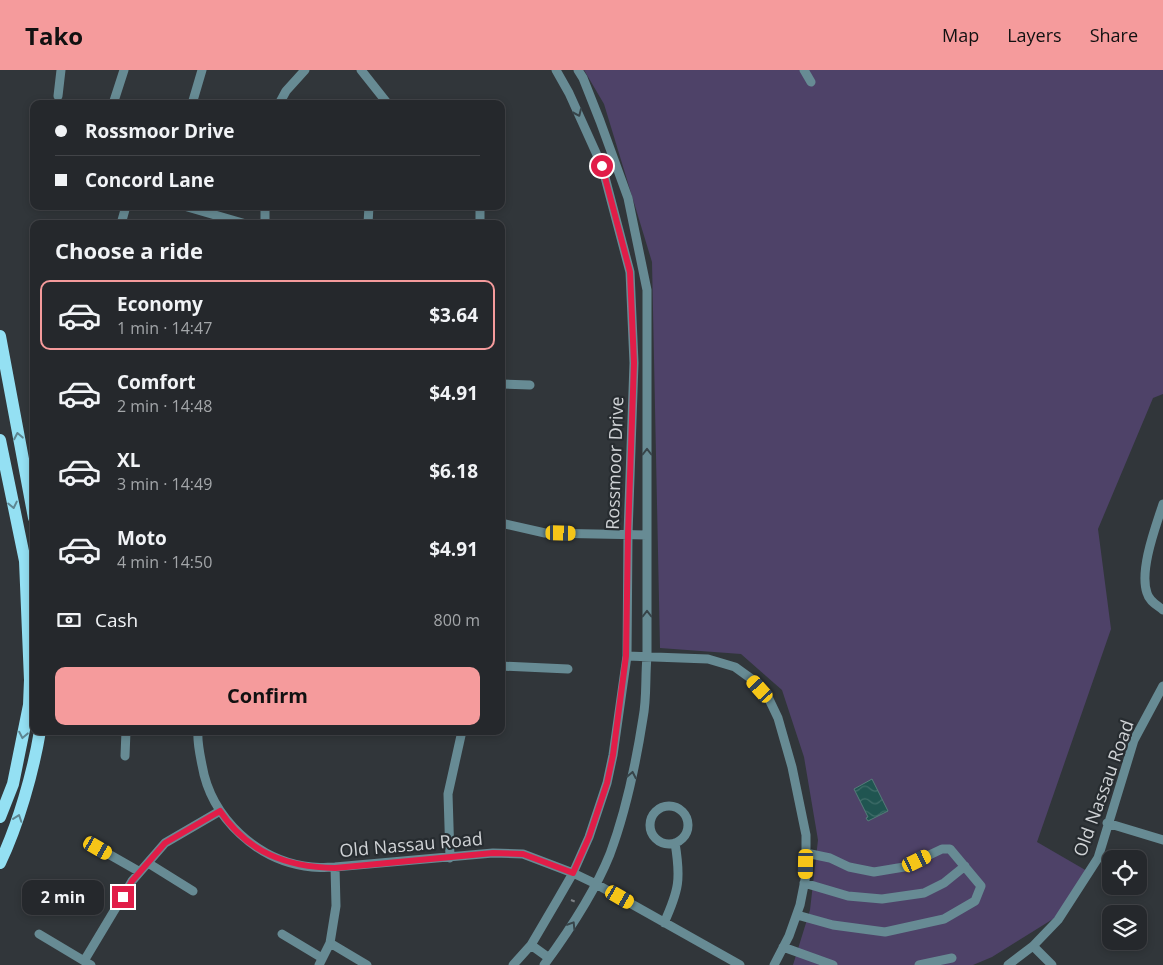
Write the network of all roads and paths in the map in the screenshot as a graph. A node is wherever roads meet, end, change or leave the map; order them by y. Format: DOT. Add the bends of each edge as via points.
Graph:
graph roads {
  1 [pos="61,70"];
  2 [pos="124,70"];
  3 [pos="202,70"];
  4 [pos="305,70"];
  5 [pos="361,70"];
  6 [pos="556,70"];
  7 [pos="578,70"];
  8 [pos="804,70"];
  9 [pos="811,82"];
  10 [pos="58,96"];
  11 [pos="114,100"];
  12 [pos="193,100"];
  13 [pos="281,100"];
  14 [pos="385,100"];
  15 [pos="198,210"];
  16 [pos="232,220"];
  17 [pos="0,336"];
  18 [pos="505,384"];
  19 [pos="530,385"];
  20 [pos="0,440"];
  21 [pos="30,497"];
  22 [pos="1163,504"];
  23 [pos="505,524"];
  24 [pos="628,534"];
  25 [pos="647,535"];
  26 [pos="1163,610"];
  27 [pos="626,656"];
  28 [pos="647,657"];
  29 [pos="505,666"];
  30 [pos="568,669"];
  31 [pos="1163,686"];
  32 [pos="39,735"];
  33 [pos="126,735"];
  34 [pos="199,735"];
  35 [pos="461,735"];
  36 [pos="125,756"];
  37 [pos="220,811"];
  38 [pos="0,816"];
  39 [pos="1107,823"];
  40 [pos="1163,840"];
  41 [pos="675,843"];
  42 [pos="98,848"];
  43 [pos="806,853"];
  44 [pos="450,858"];
  45 [pos="148,863"];
  46 [pos="0,864"];
  47 [pos="965,866"];
  48 [pos="335,868"];
  49 [pos="140,872"];
  50 [pos="573,873"];
  51 [pos="804,883"];
  52 [pos="596,884"];
  53 [pos="193,891"];
  54 [pos="797,915"];
  55 [pos="664,923"];
  56 [pos="38,934"];
  57 [pos="282,934"];
  58 [pos="330,942"];
  59 [pos="530,945"];
  60 [pos="1033,946"];
  61 [pos="783,947"];
  62 [pos="952,958"];
  63 [pos="547,961"];
  64 [pos="320,962"];
  65 [pos="87,963"];
  66 [pos="367,965"];
  67 [pos="513,965"];
  68 [pos="740,965"];
  69 [pos="774,965"];
  70 [pos="832,965"];
  71 [pos="919,965"];
  72 [pos="1008,965"];
  73 [pos="1052,965"];
  1 -- 10 [label="street"];
  2 -- 11 [label="street"];
  3 -- 12 [label="street"];
  4 -- 13 [label="street"];
  5 -- 14 [label="street"];
  6 -- 24 [label="street, Rossmoor Drive, one-way" via="602,166 630,272 634,363"];
  25 -- 7 [label="street, Rossmoor Drive, one-way" via="647,290 628,198"];
  8 -- 9 [label="street"];
  15 -- 16 [label="street"];
  21 -- 17 [label="main road, one-way"];
  18 -- 19 [label="street"];
  20 -- 38 [label="main road, one-way" via="25,561 30,680 13,784"];
  22 -- 26 [label="street" via="1148,550 1145,578 1150,600"];
  23 -- 24 [label="street" via="545,533"];
  24 -- 25 [label="street"];
  24 -- 27 [label="street, Rossmoor Drive"];
  28 -- 25 [label="street, Rossmoor Drive, one-way"];
  27 -- 28 [label="street"];
  27 -- 50 [label="street, Rossmoor Drive" via="607,783"];
  28 -- 43 [label="street" via="708,659 735,667 768,697 778,718 792,768 806,835"];
  52 -- 28 [label="street, Rossmoor Drive, one-way" via="630,788 644,716"];
  29 -- 30 [label="street"];
  31 -- 39 [label="street, Old Nassau Road" via="1134,740"];
  46 -- 32 [label="main road, one-way" via="21,807"];
  33 -- 36 [label="street"];
  34 -- 37 [label="street, Old Nassau Road" via="204,776"];
  35 -- 44 [label="street" via="448,794"];
  37 -- 45 [label="street" via="165,843"];
  37 -- 48 [label="street, Old Nassau Road" via="235,830 269,855 311,867"];
  39 -- 40 [label="street"];
  39 -- 60 [label="street, Old Nassau Road" via="1098,858 1058,920"];
  41 -- 41 [label="street" via="686,834 688,823 683,812 665,807 653,816 651,831 660,841"];
  41 -- 55 [label="street" via="678,884"];
  42 -- 49 [label="street"];
  43 -- 47 [label="street" via="874,872 904,867 942,849 950,850"];
  43 -- 51 [label="street"];
  44 -- 48 [label="street, Old Nassau Road"];
  44 -- 50 [label="street, Old Nassau Road" via="493,853 523,854"];
  45 -- 49 [label="street"];
  45 -- 53 [label="street"];
  47 -- 51 [label="street" via="944,884 924,894 882,899 848,896"];
  47 -- 54 [label="street" via="981,886 980,893 975,901 944,919 885,932 833,925"];
  48 -- 58 [label="street" via="336,906"];
  49 -- 65 [label="street"];
  50 -- 52 [label="street, Old Nassau Road"];
  50 -- 59 [label="street, Rossmoor Drive"];
  51 -- 54 [label="street"];
  52 -- 55 [label="street, Old Nassau Road"];
  63 -- 52 [label="street, Rossmoor Drive, one-way"];
  54 -- 61 [label="street"];
  55 -- 68 [label="street, Old Nassau Road"];
  56 -- 65 [label="street"];
  57 -- 64 [label="street"];
  58 -- 64 [label="street"];
  58 -- 66 [label="street"];
  59 -- 63 [label="street"];
  59 -- 67 [label="street, Rossmoor Drive"];
  60 -- 72 [label="street, Old Nassau Road"];
  60 -- 73 [label="street"];
  61 -- 69 [label="street"];
  61 -- 70 [label="street"];
  62 -- 71 [label="street"];
}
